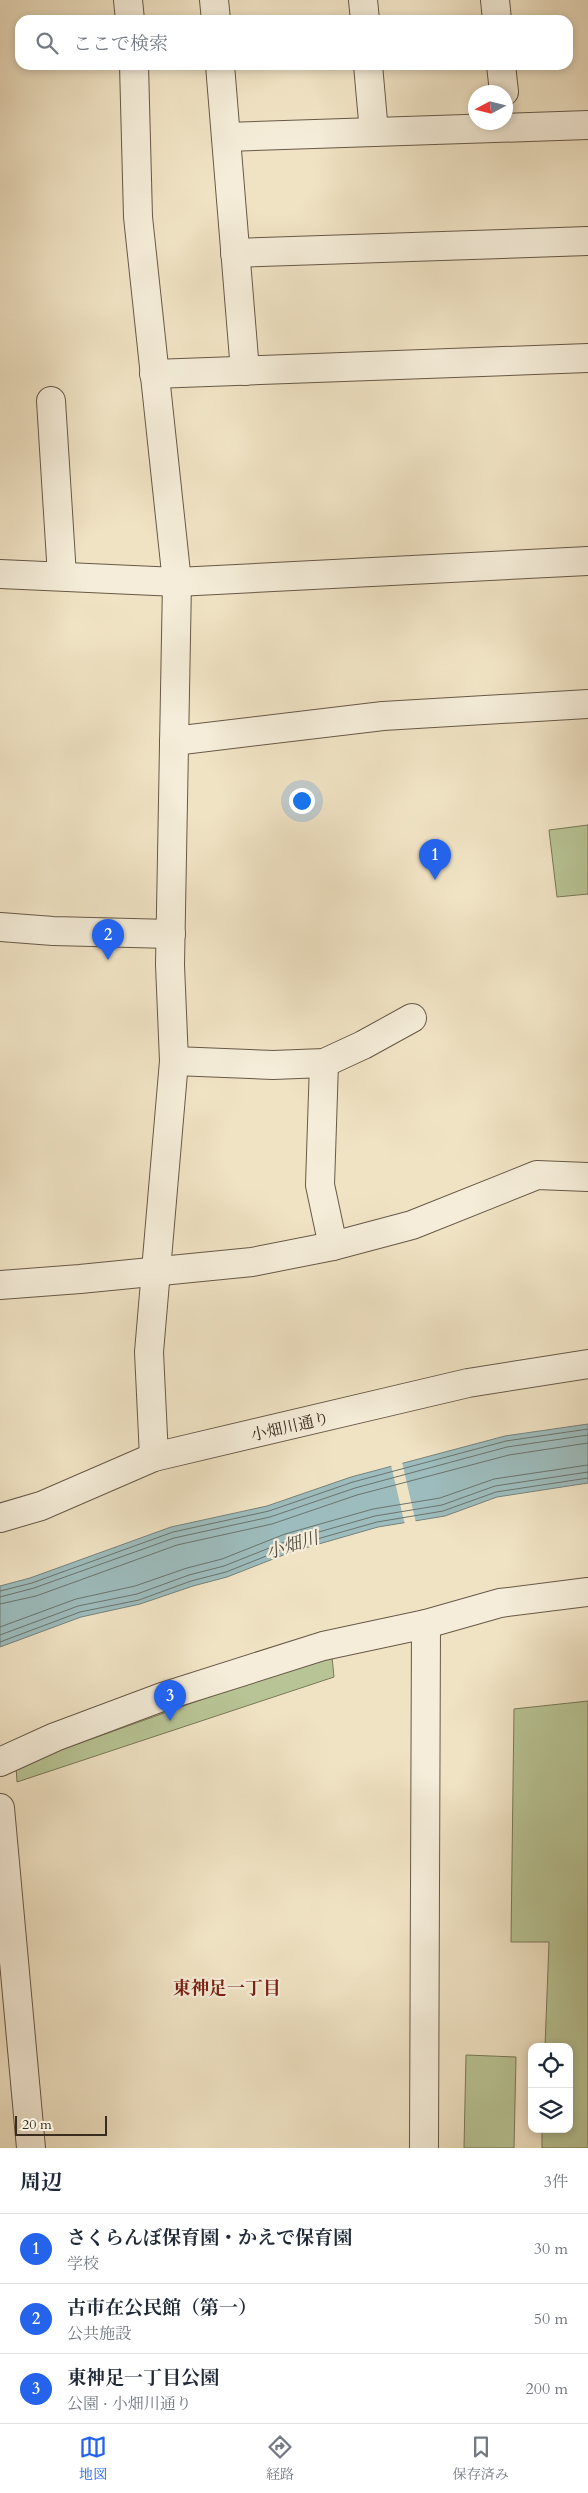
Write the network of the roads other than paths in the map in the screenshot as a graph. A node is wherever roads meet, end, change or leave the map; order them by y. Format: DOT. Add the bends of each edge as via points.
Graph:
graph roads {
  1 [pos="128,0"];
  2 [pos="214,0"];
  3 [pos="363,0"];
  4 [pos="495,0"];
  5 [pos="130,15"];
  6 [pos="216,15"];
  7 [pos="364,15"];
  8 [pos="496,15"];
  9 [pos="134,70"];
  10 [pos="220,70"];
  11 [pos="368,70"];
  12 [pos="502,70"];
  13 [pos="503,85"];
  14 [pos="513,121"];
  15 [pos="468,124"];
  16 [pos="588,125"];
  17 [pos="374,132"];
  18 [pos="226,137"];
  19 [pos="588,241"];
  20 [pos="235,253"];
  21 [pos="588,358"];
  22 [pos="245,371"];
  23 [pos="154,374"];
  24 [pos="51,401"];
  25 [pos="588,561"];
  26 [pos="0,574"];
  27 [pos="62,576"];
  28 [pos="177,582"];
  29 [pos="588,704"];
  30 [pos="174,741"];
  31 [pos="0,927"];
  32 [pos="171,934"];
  33 [pos="412,1018"];
  34 [pos="174,1060"];
  35 [pos="324,1063"];
  36 [pos="588,1177"];
  37 [pos="333,1246"];
  38 [pos="157,1270"];
  39 [pos="0,1284"];
  40 [pos="588,1364"];
  41 [pos="154,1457"];
  42 [pos="0,1518"];
  43 [pos="588,1592"];
  44 [pos="426,1624"];
  45 [pos="0,1762"];
  46 [pos="0,1808"];
  47 [pos="10,2027"];
  48 [pos="31,2148"];
  49 [pos="424,2148"];
  1 -- 5 [label="street"];
  2 -- 6 [label="street"];
  3 -- 7 [label="street"];
  4 -- 8 [label="street"];
  9 -- 23 [label="street" via="138,217"];
  10 -- 18 [label="street"];
  11 -- 17 [label="street"];
  12 -- 13 [label="street"];
  14 -- 16 [label="street"];
  15 -- 17 [label="street"];
  17 -- 18 [label="street"];
  18 -- 20 [label="street"];
  19 -- 20 [label="street"];
  20 -- 22 [label="street"];
  21 -- 22 [label="street"];
  22 -- 23 [label="street"];
  23 -- 28 [label="street"];
  24 -- 27 [label="street"];
  25 -- 28 [label="street"];
  26 -- 27 [label="street"];
  27 -- 28 [label="street"];
  28 -- 30 [label="street"];
  29 -- 30 [label="street" via="383,716"];
  30 -- 32 [label="street"];
  31 -- 32 [label="street"];
  32 -- 34 [label="street"];
  33 -- 35 [label="street"];
  34 -- 35 [label="street" via="273,1066"];
  34 -- 38 [label="street"];
  35 -- 37 [label="street" via="320,1185"];
  36 -- 37 [label="street" via="537,1175 412,1225"];
  37 -- 38 [label="street" via="252,1262"];
  38 -- 39 [label="street"];
  38 -- 41 [label="street" via="149,1352"];
  40 -- 41 [label="street, 小畑川通り" via="468,1383"];
  41 -- 42 [label="street, 小畑川通り" via="41,1506"];
  43 -- 44 [label="street" via="500,1603"];
  44 -- 45 [label="street" via="323,1646 162,1697 55,1737"];
  44 -- 49 [label="street"];
  46 -- 47 [label="street"];
  47 -- 48 [label="street"];
}
